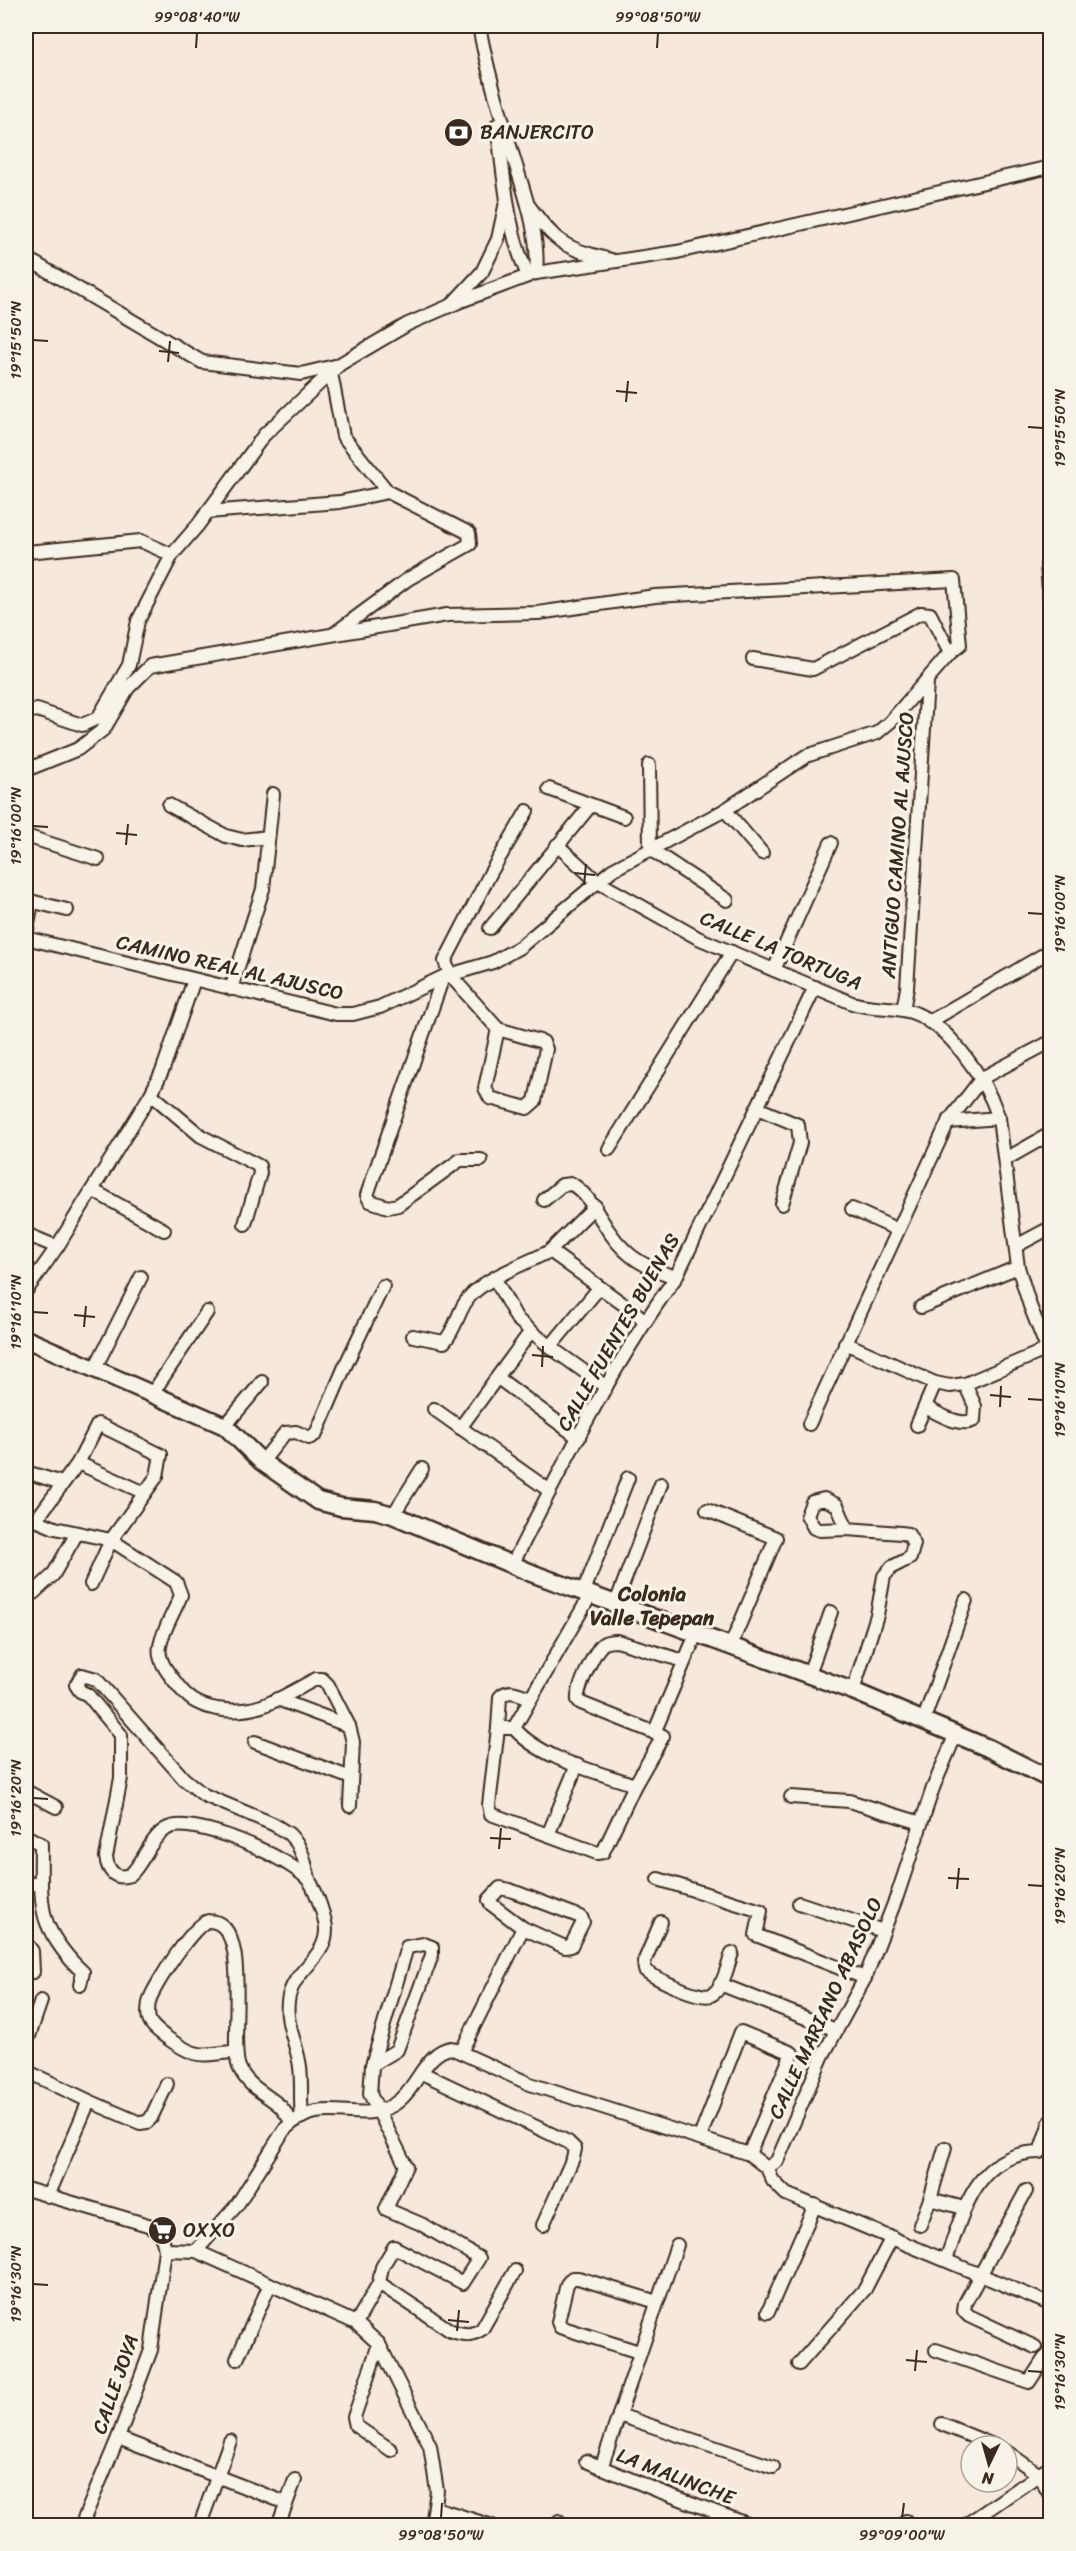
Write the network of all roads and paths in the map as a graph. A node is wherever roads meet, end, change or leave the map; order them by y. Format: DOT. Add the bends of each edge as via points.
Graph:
graph roads {
  1 [pos="479,26"];
  2 [pos="492,85"];
  3 [pos="1050,167"];
  4 [pos="507,195"];
  5 [pos="527,202"];
  6 [pos="26,258"];
  7 [pos="615,261"];
  8 [pos="532,274"];
  9 [pos="450,305"];
  10 [pos="335,368"];
  11 [pos="388,492"];
  12 [pos="207,512"];
  13 [pos="27,552"];
  14 [pos="172,555"];
  15 [pos="1050,564"];
  16 [pos="1050,604"];
  17 [pos="331,635"];
  18 [pos="950,653"];
  19 [pos="753,659"];
  20 [pos="927,682"];
  21 [pos="26,712"];
  22 [pos="649,765"];
  23 [pos="26,770"];
  24 [pos="549,789"];
  25 [pos="273,794"];
  26 [pos="169,805"];
  27 [pos="591,805"];
  28 [pos="724,810"];
  29 [pos="527,811"];
  30 [pos="624,817"];
  31 [pos="26,836"];
  32 [pos="268,837"];
  33 [pos="831,843"];
  34 [pos="557,845"];
  35 [pos="650,849"];
  36 [pos="762,854"];
  37 [pos="98,858"];
  38 [pos="598,882"];
  39 [pos="727,900"];
  40 [pos="29,901"];
  41 [pos="67,910"];
  42 [pos="490,928"];
  43 [pos="26,937"];
  44 [pos="1050,951"];
  45 [pos="732,952"];
  46 [pos="774,970"];
  47 [pos="446,976"];
  48 [pos="194,980"];
  49 [pos="815,987"];
  50 [pos="231,989"];
  51 [pos="903,1010"];
  52 [pos="929,1022"];
  53 [pos="498,1029"];
  54 [pos="1050,1042"];
  55 [pos="981,1078"];
  56 [pos="151,1094"];
  57 [pos="757,1108"];
  58 [pos="999,1118"];
  59 [pos="948,1122"];
  60 [pos="1050,1134"];
  61 [pos="609,1149"];
  62 [pos="1006,1159"];
  63 [pos="481,1160"];
  64 [pos="92,1190"];
  65 [pos="544,1200"];
  66 [pos="782,1204"];
  67 [pos="595,1206"];
  68 [pos="852,1209"];
  69 [pos="245,1224"];
  70 [pos="1050,1228"];
  71 [pos="897,1229"];
  72 [pos="164,1230"];
  73 [pos="26,1234"];
  74 [pos="1016,1246"];
  75 [pos="57,1247"];
  76 [pos="550,1251"];
  77 [pos="1018,1267"];
  78 [pos="141,1277"];
  79 [pos="676,1277"];
  80 [pos="495,1279"];
  81 [pos="383,1286"];
  82 [pos="599,1288"];
  83 [pos="26,1291"];
  84 [pos="921,1307"];
  85 [pos="207,1312"];
  86 [pos="645,1320"];
  87 [pos="531,1331"];
  88 [pos="413,1336"];
  89 [pos="26,1340"];
  90 [pos="845,1343"];
  91 [pos="550,1347"];
  92 [pos="1050,1351"];
  93 [pos="94,1370"];
  94 [pos="498,1378"];
  95 [pos="262,1382"];
  96 [pos="935,1383"];
  97 [pos="965,1384"];
  98 [pos="606,1387"];
  99 [pos="152,1394"];
  100 [pos="925,1407"];
  101 [pos="434,1409"];
  102 [pos="809,1424"];
  103 [pos="917,1425"];
  104 [pos="225,1426"];
  105 [pos="460,1428"];
  106 [pos="579,1438"];
  107 [pos="78,1462"];
  108 [pos="262,1462"];
  109 [pos="422,1469"];
  110 [pos="26,1472"];
  111 [pos="628,1478"];
  112 [pos="62,1483"];
  113 [pos="661,1484"];
  114 [pos="550,1491"];
  115 [pos="145,1493"];
  116 [pos="707,1510"];
  117 [pos="393,1515"];
  118 [pos="31,1518"];
  119 [pos="847,1529"];
  120 [pos="77,1533"];
  121 [pos="111,1540"];
  122 [pos="512,1565"];
  123 [pos="91,1584"];
  124 [pos="588,1593"];
  125 [pos="26,1600"];
  126 [pos="966,1600"];
  127 [pos="616,1603"];
  128 [pos="831,1612"];
  129 [pos="697,1632"];
  130 [pos="731,1645"];
  131 [pos="684,1661"];
  132 [pos="809,1674"];
  133 [pos="853,1690"];
  134 [pos="531,1698"];
  135 [pos="277,1700"];
  136 [pos="923,1722"];
  137 [pos="349,1726"];
  138 [pos="498,1728"];
  139 [pos="514,1728"];
  140 [pos="654,1733"];
  141 [pos="955,1736"];
  142 [pos="255,1742"];
  143 [pos="577,1765"];
  144 [pos="351,1778"];
  145 [pos="1050,1779"];
  146 [pos="635,1785"];
  147 [pos="26,1791"];
  148 [pos="791,1797"];
  149 [pos="350,1806"];
  150 [pos="56,1807"];
  151 [pos="921,1823"];
  152 [pos="548,1835"];
  153 [pos="26,1836"];
  154 [pos="658,1879"];
  155 [pos="41,1881"];
  156 [pos="310,1882"];
  157 [pos="26,1887"];
  158 [pos="799,1903"];
  159 [pos="661,1922"];
  160 [pos="523,1928"];
  161 [pos="883,1931"];
  162 [pos="26,1944"];
  163 [pos="732,1953"];
  164 [pos="33,1972"];
  165 [pos="864,1978"];
  166 [pos="720,1984"];
  167 [pos="80,1985"];
  168 [pos="41,2001"];
  169 [pos="836,2030"];
  170 [pos="26,2045"];
  171 [pos="235,2052"];
  172 [pos="461,2052"];
  173 [pos="372,2065"];
  174 [pos="26,2071"];
  175 [pos="422,2073"];
  176 [pos="167,2084"];
  177 [pos="90,2101"];
  178 [pos="378,2110"];
  179 [pos="297,2119"];
  180 [pos="1050,2122"];
  181 [pos="700,2137"];
  182 [pos="945,2148"];
  183 [pos="1045,2153"];
  184 [pos="749,2154"];
  185 [pos="772,2164"];
  186 [pos="26,2189"];
  187 [pos="1026,2191"];
  188 [pos="48,2196"];
  189 [pos="930,2199"];
  190 [pos="816,2205"];
  191 [pos="964,2208"];
  192 [pos="543,2225"];
  193 [pos="920,2225"];
  194 [pos="892,2237"];
  195 [pos="677,2245"];
  196 [pos="165,2250"];
  197 [pos="196,2252"];
  198 [pos="946,2260"];
  199 [pos="515,2271"];
  200 [pos="980,2274"];
  201 [pos="379,2283"];
  202 [pos="270,2284"];
  203 [pos="657,2302"];
  204 [pos="1050,2304"];
  205 [pos="768,2312"];
  206 [pos="356,2323"];
  207 [pos="379,2344"];
  208 [pos="1035,2347"];
  209 [pos="936,2350"];
  210 [pos="639,2352"];
  211 [pos="1050,2353"];
  212 [pos="237,2359"];
  213 [pos="798,2364"];
  214 [pos="619,2415"];
  215 [pos="942,2424"];
  216 [pos="966,2434"];
  217 [pos="118,2438"];
  218 [pos="230,2441"];
  219 [pos="391,2450"];
  220 [pos="586,2461"];
  221 [pos="1019,2461"];
  222 [pos="773,2466"];
  223 [pos="1050,2467"];
  224 [pos="601,2468"];
  225 [pos="1038,2474"];
  226 [pos="218,2475"];
  227 [pos="295,2480"];
  228 [pos="1050,2495"];
  229 [pos="286,2503"];
  230 [pos="435,2508"];
  231 [pos="201,2522"];
  232 [pos="81,2526"];
  233 [pos="278,2526"];
  234 [pos="432,2526"];
  235 [pos="492,2526"];
  236 [pos="753,2526"];
  237 [pos="964,2526"];
  1 -- 2 [label="street"];
  2 -- 4 [label="street"];
  2 -- 5 [label="street"];
  3 -- 7 [label="street" via="677,252"];
  4 -- 8 [label="street" via="520,259"];
  4 -- 9 [label="street" via="498,239 482,272"];
  5 -- 7 [label="street" via="547,231 570,249"];
  5 -- 8 [label="street" via="538,259"];
  6 -- 10 [label="street" via="202,362 301,374"];
  7 -- 8 [label="street"];
  8 -- 9 [label="street"];
  9 -- 10 [label="street" via="408,324"];
  10 -- 11 [label="street" via="343,436"];
  10 -- 12 [label="street" via="264,435"];
  11 -- 12 [label="street" via="340,502"];
  11 -- 17 [label="street" via="469,533 470,543 408,579"];
  12 -- 14 [label="street"];
  13 -- 14 [label="street" via="141,541"];
  14 -- 21 [label="street" via="138,621 129,665 98,718 82,725 37,710"];
  15 -- 16 [label="street"];
  17 -- 18 [label="street, CAMINO REAL AL AJUSCO" via="447,615 538,613 655,596 954,580 960,645"];
  17 -- 23 [label="street" via="150,666 128,688 104,729 78,749"];
  18 -- 19 [label="street" via="930,614 921,613 813,669"];
  18 -- 20 [label="street, CAMINO REAL AL AJUSCO"];
  20 -- 28 [label="street, CAMINO REAL AL AJUSCO" via="878,733 806,756"];
  20 -- 51 [label="street, ANTIGUO CAMINO AL AJUSCO"];
  22 -- 35 [label="street"];
  24 -- 27 [label="street"];
  25 -- 32 [label="street"];
  26 -- 32 [label="street" via="226,836 242,840"];
  27 -- 30 [label="street"];
  27 -- 34 [label="street"];
  28 -- 35 [label="street, CAMINO REAL AL AJUSCO"];
  28 -- 36 [label="street"];
  29 -- 47 [label="street" via="445,961"];
  31 -- 37 [label="street"];
  32 -- 50 [label="street" via="263,889"];
  33 -- 46 [label="street"];
  34 -- 38 [label="street, CALLE LA TORTUGA"];
  34 -- 42 [label="street"];
  35 -- 38 [label="street, CAMINO REAL AL AJUSCO"];
  35 -- 39 [label="street"];
  38 -- 45 [label="street, CALLE LA TORTUGA" via="698,939"];
  38 -- 47 [label="street, CAMINO REAL AL AJUSCO" via="520,947 493,962"];
  40 -- 41 [label="street"];
  40 -- 43 [label="street"];
  43 -- 48 [label="street, CAMINO REAL AL AJUSCO"];
  44 -- 52 [label="street"];
  45 -- 46 [label="street, CALLE LA TORTUGA"];
  45 -- 61 [label="street"];
  46 -- 49 [label="street, CALLE LA TORTUGA"];
  47 -- 50 [label="street, CAMINO REAL AL AJUSCO" via="380,1007 353,1014 336,1014"];
  47 -- 53 [label="street"];
  47 -- 63 [label="street" via="367,1195 370,1201 388,1207 398,1205 460,1160"];
  48 -- 50 [label="street, CAMINO REAL AL AJUSCO"];
  48 -- 56 [label="street"];
  49 -- 51 [label="street, CALLE LA TORTUGA" via="852,1003"];
  49 -- 57 [label="street, CALLE FUENTES BUENAS"];
  51 -- 52 [label="street, CALLE LA TORTUGA"];
  52 -- 55 [label="street, CALLE LA TORTUGA" via="951,1041"];
  53 -- 53 [label="street" via="485,1088 490,1098 527,1108 535,1101 546,1049 543,1042"];
  54 -- 55 [label="street"];
  55 -- 58 [label="street, CALLE LA TORTUGA"];
  55 -- 59 [label="street"];
  56 -- 64 [label="street"];
  56 -- 69 [label="street" via="201,1136 259,1166"];
  57 -- 66 [label="street" via="798,1125 800,1143"];
  57 -- 79 [label="street, CALLE FUENTES BUENAS"];
  58 -- 59 [label="street"];
  58 -- 62 [label="street, CALLE LA TORTUGA"];
  59 -- 71 [label="street"];
  60 -- 62 [label="street"];
  62 -- 74 [label="street, CALLE LA TORTUGA"];
  64 -- 72 [label="street"];
  64 -- 75 [label="street"];
  65 -- 67 [label="street" via="562,1185 572,1184"];
  67 -- 76 [label="street"];
  67 -- 79 [label="street" via="624,1251 639,1263"];
  68 -- 71 [label="street"];
  70 -- 74 [label="street"];
  71 -- 90 [label="street"];
  73 -- 75 [label="street"];
  74 -- 77 [label="street, CALLE LA TORTUGA"];
  75 -- 83 [label="street"];
  76 -- 80 [label="street"];
  76 -- 82 [label="street"];
  77 -- 84 [label="street"];
  77 -- 92 [label="street, CALLE LA TORTUGA"];
  78 -- 93 [label="street"];
  79 -- 86 [label="street, CALLE FUENTES BUENAS"];
  80 -- 87 [label="street" via="517,1318"];
  80 -- 88 [label="street" via="472,1293 444,1342"];
  81 -- 108 [label="street" via="316,1434 309,1438 296,1432 285,1433"];
  82 -- 86 [label="street"];
  82 -- 91 [label="street"];
  85 -- 99 [label="street"];
  86 -- 98 [label="street, CALLE FUENTES BUENAS"];
  87 -- 91 [label="street"];
  87 -- 94 [label="street"];
  89 -- 93 [label="street"];
  90 -- 96 [label="street"];
  90 -- 102 [label="street"];
  91 -- 98 [label="street"];
  92 -- 97 [label="street"];
  93 -- 99 [label="street"];
  94 -- 105 [label="street"];
  94 -- 106 [label="street"];
  95 -- 104 [label="street"];
  96 -- 97 [label="street"];
  96 -- 100 [label="street"];
  97 -- 100 [label="street" via="976,1414 969,1424"];
  98 -- 106 [label="street, CALLE FUENTES BUENAS"];
  99 -- 104 [label="street"];
  100 -- 103 [label="street"];
  101 -- 105 [label="street"];
  104 -- 108 [label="street"];
  105 -- 114 [label="street"];
  106 -- 114 [label="street, CALLE FUENTES BUENAS"];
  107 -- 112 [label="street"];
  107 -- 115 [label="street"];
  107 -- 115 [label="street" via="98,1424 161,1455 157,1476"];
  108 -- 117 [label="street" via="318,1500"];
  109 -- 117 [label="street"];
  110 -- 112 [label="street"];
  111 -- 124 [label="street"];
  112 -- 118 [label="street"];
  113 -- 127 [label="street"];
  114 -- 122 [label="street, CALLE FUENTES BUENAS"];
  115 -- 121 [label="street"];
  116 -- 130 [label="street" via="776,1538"];
  117 -- 122 [label="street"];
  118 -- 120 [label="street"];
  119 -- 133 [label="street" via="908,1534 914,1544 910,1558 884,1576 878,1615"];
  120 -- 121 [label="street"];
  120 -- 125 [label="street" via="53,1575"];
  121 -- 123 [label="street"];
  121 -- 135 [label="street" via="180,1588 181,1595 160,1647 164,1666 190,1700 201,1706 247,1711"];
  122 -- 124 [label="street"];
  124 -- 127 [label="street"];
  124 -- 134 [label="street"];
  126 -- 136 [label="street"];
  127 -- 129 [label="street"];
  128 -- 132 [label="street"];
  129 -- 130 [label="street"];
  129 -- 131 [label="street"];
  130 -- 132 [label="street"];
  131 -- 140 [label="street"];
  131 -- 140 [label="street" via="610,1641 598,1650 578,1690 581,1703"];
  132 -- 133 [label="street"];
  133 -- 136 [label="street"];
  134 -- 138 [label="street" via="504,1692 500,1697"];
  134 -- 139 [label="street"];
  135 -- 137 [label="street"];
  135 -- 137 [label="street" via="322,1679"];
  136 -- 141 [label="street"];
  137 -- 144 [label="street" via="353,1742"];
  138 -- 139 [label="street"];
  138 -- 152 [label="street" via="491,1814"];
  139 -- 143 [label="street" via="524,1741"];
  140 -- 146 [label="street" via="663,1736"];
  141 -- 145 [label="street"];
  141 -- 151 [label="street, CALLE MARIANO ABASOLO"];
  142 -- 144 [label="street"];
  143 -- 146 [label="street"];
  143 -- 152 [label="street"];
  144 -- 149 [label="street"];
  146 -- 152 [label="street" via="603,1852"];
  147 -- 150 [label="street"];
  148 -- 151 [label="street" via="849,1801"];
  151 -- 161 [label="street, CALLE MARIANO ABASOLO"];
  153 -- 155 [label="street" via="41,1844"];
  154 -- 165 [label="street" via="761,1911 756,1935"];
  155 -- 157 [label="street"];
  155 -- 167 [label="street" via="47,1923 68,1958 82,1972"];
  156 -- 156 [label="street" via="284,1861 248,1845 196,1826 179,1825 166,1829 130,1875 122,1878 113,1874 107,1868 106,1857 121,1778 121,1735 88,1695 80,1691 78,1679 82,1675 96,1679 184,1779 204,1795 289,1834 303,1856"];
  156 -- 179 [label="street" via="326,1928 325,1943 296,1979 289,1995 287,2020 300,2068"];
  158 -- 161 [label="street"];
  159 -- 166 [label="street" via="644,1962 645,1970 698,1995 713,1994"];
  160 -- 160 [label="street" via="565,1947 570,1946 583,1922 582,1917 500,1888 489,1900 491,1904"];
  160 -- 172 [label="street"];
  161 -- 165 [label="street, CALLE MARIANO ABASOLO"];
  162 -- 164 [label="street" via="32,1951"];
  163 -- 166 [label="street"];
  165 -- 169 [label="street, CALLE MARIANO ABASOLO"];
  166 -- 169 [label="street"];
  168 -- 170 [label="street"];
  169 -- 185 [label="street, CALLE MARIANO ABASOLO"];
  171 -- 171 [label="street" via="237,1992 233,1947 230,1934 210,1920 191,1934 150,1998 148,2015 159,2032 189,2051"];
  171 -- 179 [label="street" via="249,2084"];
  172 -- 175 [label="street" via="440,2049"];
  172 -- 181 [label="street" via="530,2084"];
  173 -- 173 [label="street" via="407,1947 432,1947 397,2050"];
  173 -- 178 [label="street" via="370,2094"];
  174 -- 177 [label="street"];
  175 -- 178 [label="street" via="393,2105"];
  175 -- 192 [label="street" via="568,2142 575,2149"];
  176 -- 177 [label="street" via="147,2122 140,2123"];
  177 -- 188 [label="street"];
  178 -- 179 [label="street" via="315,2111"];
  178 -- 201 [label="street" via="406,2166 387,2210 421,2224 479,2258 463,2283 394,2247 382,2267"];
  179 -- 197 [label="street" via="284,2130 237,2205"];
  180 -- 183 [label="street"];
  181 -- 184 [label="street"];
  181 -- 184 [label="street" via="741,2032 792,2053"];
  182 -- 189 [label="street"];
  183 -- 191 [label="street" via="1023,2152 1002,2159 984,2174"];
  184 -- 185 [label="street"];
  185 -- 190 [label="street" via="773,2181 786,2194"];
  186 -- 188 [label="street"];
  187 -- 200 [label="street"];
  188 -- 196 [label="street" via="157,2229"];
  189 -- 191 [label="street"];
  189 -- 193 [label="street"];
  190 -- 194 [label="street"];
  190 -- 205 [label="street"];
  191 -- 198 [label="street"];
  194 -- 198 [label="street"];
  194 -- 213 [label="street" via="865,2289"];
  195 -- 203 [label="street"];
  196 -- 197 [label="street"];
  196 -- 217 [label="street, CALLE JOYA" via="151,2350"];
  197 -- 202 [label="street"];
  198 -- 200 [label="street"];
  199 -- 201 [label="street" via="482,2329 464,2335 451,2331"];
  200 -- 204 [label="street"];
  200 -- 208 [label="street" via="964,2311"];
  201 -- 206 [label="street"];
  202 -- 206 [label="street"];
  202 -- 212 [label="street"];
  203 -- 210 [label="street"];
  203 -- 210 [label="street" via="578,2278 567,2284 560,2327"];
  206 -- 207 [label="street"];
  207 -- 219 [label="street" via="354,2417 356,2426"];
  207 -- 230 [label="street" via="430,2446 437,2491"];
  209 -- 211 [label="street" via="1029,2382"];
  210 -- 214 [label="street"];
  214 -- 222 [label="street"];
  214 -- 224 [label="street"];
  215 -- 216 [label="street"];
  217 -- 226 [label="street"];
  217 -- 232 [label="street, CALLE JOYA"];
  218 -- 226 [label="street"];
  220 -- 224 [label="street, LA MALINCHE"];
  221 -- 225 [label="street"];
  223 -- 225 [label="street"];
  224 -- 236 [label="street, LA MALINCHE"];
  225 -- 228 [label="street"];
  225 -- 237 [label="street"];
  226 -- 229 [label="street"];
  226 -- 231 [label="street"];
  227 -- 229 [label="street"];
  229 -- 233 [label="street"];
  230 -- 234 [label="street"];
  230 -- 235 [label="street"];
}
